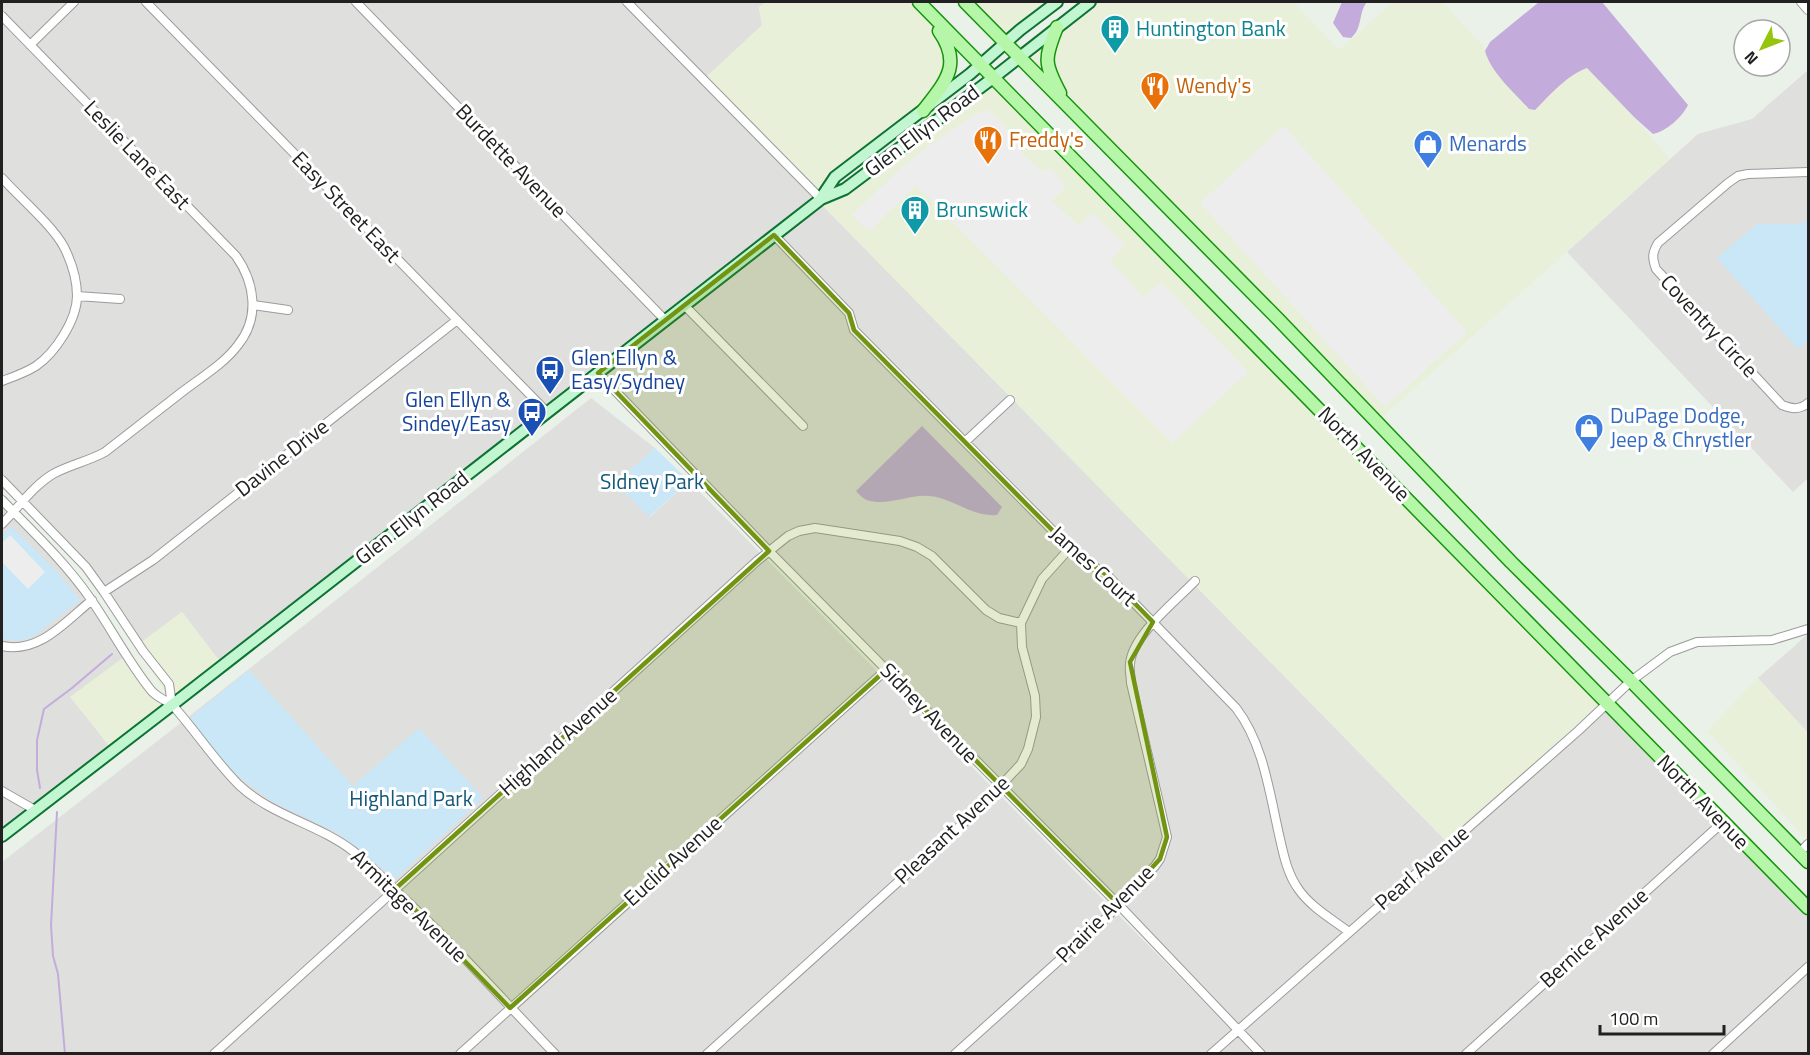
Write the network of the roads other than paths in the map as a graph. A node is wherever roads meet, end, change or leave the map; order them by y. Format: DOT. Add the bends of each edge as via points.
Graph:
graph roads {
  1 [pos="74,2"];
  2 [pos="146,2"];
  3 [pos="356,2"];
  4 [pos="627,2"];
  5 [pos="917,2"];
  6 [pos="965,2"];
  7 [pos="1057,2"];
  8 [pos="1090,2"];
  9 [pos="1801,2"];
  10 [pos="1809,10"];
  11 [pos="2,16"];
  12 [pos="1058,27"];
  13 [pos="1005,43"];
  14 [pos="30,45"];
  15 [pos="1018,57"];
  16 [pos="981,65"];
  17 [pos="993,78"];
  18 [pos="923,111"];
  19 [pos="1080,118"];
  20 [pos="1809,172"];
  21 [pos="2,178"];
  22 [pos="821,199"];
  23 [pos="774,235"];
  24 [pos="77,296"];
  25 [pos="120,299"];
  26 [pos="253,305"];
  27 [pos="684,305"];
  28 [pos="288,310"];
  29 [pos="457,320"];
  30 [pos="665,320"];
  31 [pos="598,373"];
  32 [pos="2,381"];
  33 [pos="1010,400"];
  34 [pos="1809,403"];
  35 [pos="547,412"];
  36 [pos="803,426"];
  37 [pos="965,442"];
  38 [pos="2,480"];
  39 [pos="2,500"];
  40 [pos="23,502"];
  41 [pos="13,512"];
  42 [pos="2,524"];
  43 [pos="1070,548"];
  44 [pos="769,551"];
  45 [pos="1196,581"];
  46 [pos="104,592"];
  47 [pos="92,600"];
  48 [pos="1153,622"];
  49 [pos="1021,623"];
  50 [pos="1809,628"];
  51 [pos="2,646"];
  52 [pos="886,670"];
  53 [pos="1631,681"];
  54 [pos="1607,703"];
  55 [pos="172,705"];
  56 [pos="1000,786"];
  57 [pos="2,791"];
  58 [pos="35,810"];
  59 [pos="1723,822"];
  60 [pos="2,836"];
  61 [pos="1804,849"];
  62 [pos="1809,862"];
  63 [pos="395,890"];
  64 [pos="1118,904"];
  65 [pos="1809,908"];
  66 [pos="1349,932"];
  67 [pos="1809,967"];
  68 [pos="510,1008"];
  69 [pos="1238,1030"];
  70 [pos="214,1053"];
  71 [pos="460,1053"];
  72 [pos="555,1053"];
  73 [pos="707,1053"];
  74 [pos="955,1053"];
  75 [pos="1211,1053"];
  76 [pos="1261,1053"];
  77 [pos="1466,1053"];
  78 [pos="1713,1053"];
  1 -- 14 [label="street"];
  2 -- 29 [label="street, Easy Street East"];
  3 -- 30 [label="street, Burdette Avenue"];
  4 -- 22 [label="street"];
  5 -- 16 [label="main road, North Avenue"];
  5 -- 18 [label="main road" via="948,44 951,61 945,81"];
  6 -- 13 [label="main road, North Avenue"];
  7 -- 13 [label="street, Glen Ellyn Road"];
  8 -- 12 [label="street, Glen Ellyn Road"];
  9 -- 10 [label="street"];
  11 -- 14 [label="street, Leslie Lane East"];
  12 -- 15 [label="street, Glen Ellyn Road"];
  12 -- 19 [label="main road" via="1048,50 1047,66 1061,94"];
  13 -- 15 [label="main road, North Avenue"];
  13 -- 16 [label="street, Glen Ellyn Road"];
  14 -- 26 [label="street, Leslie Lane East" via="236,256 251,285"];
  15 -- 17 [label="street, Glen Ellyn Road"];
  15 -- 19 [label="main road, North Avenue"];
  16 -- 17 [label="main road, North Avenue"];
  16 -- 18 [label="street, Glen Ellyn Road"];
  17 -- 22 [label="street, Glen Ellyn Road" via="845,189"];
  17 -- 54 [label="main road, North Avenue"];
  18 -- 22 [label="street, Glen Ellyn Road" via="835,177"];
  19 -- 53 [label="main road, North Avenue"];
  20 -- 34 [label="street, Coventry Circle" via="1738,176 1658,243 1652,260 1656,269 1782,405 1798,408"];
  21 -- 24 [label="street" via="56,235 71,262"];
  22 -- 23 [label="street, Glen Ellyn Road"];
  23 -- 27 [label="street, Glen Ellyn Road"];
  23 -- 37 [label="street, James Court" via="849,313 854,330"];
  24 -- 25 [label="street"];
  24 -- 32 [label="street" via="76,308 54,350 34,368"];
  26 -- 28 [label="street"];
  26 -- 40 [label="street" via="244,337 228,357 105,452 51,475"];
  27 -- 30 [label="street, Glen Ellyn Road"];
  27 -- 36 [label="street"];
  29 -- 35 [label="street, Easy Street East"];
  29 -- 46 [label="street, Davine Drive" via="153,560"];
  30 -- 31 [label="street, Glen Ellyn Road"];
  31 -- 35 [label="street, Glen Ellyn Road"];
  31 -- 44 [label="street, Sidney Avenue"];
  33 -- 37 [label="street"];
  35 -- 55 [label="street, Glen Ellyn Road"];
  37 -- 43 [label="street, James Court"];
  38 -- 40 [label="street, Armitage Avenue"];
  39 -- 41 [label="street, Armitage Avenue"];
  40 -- 41 [label="street"];
  40 -- 46 [label="street, Armitage Avenue" via="76,556"];
  41 -- 42 [label="street"];
  41 -- 47 [label="street, Armitage Avenue"];
  43 -- 48 [label="street, James Court" via="1108,576"];
  43 -- 49 [label="street" via="1042,579"];
  44 -- 49 [label="street, Highland Avenue" via="788,536 815,528 900,541 932,556 986,610"];
  44 -- 52 [label="street, Sidney Avenue"];
  44 -- 63 [label="street, Highland Avenue"];
  45 -- 48 [label="street, Prairie Avenue"];
  46 -- 55 [label="street, Armitage Avenue" via="169,684"];
  47 -- 51 [label="street" via="40,641 28,646"];
  47 -- 55 [label="street, Armitage Avenue" via="150,690"];
  48 -- 64 [label="street, Prairie Avenue" via="1140,637 1130,662 1131,682 1167,837 1155,866"];
  48 -- 66 [label="street, James Court" via="1246,721 1259,752 1293,881 1312,904"];
  49 -- 56 [label="street, Pleasant Avenue" via="1036,717 1033,737 1021,764"];
  50 -- 53 [label="street, Pearl Avenue" via="1772,640 1697,642 1670,652"];
  52 -- 56 [label="street, Sidney Avenue"];
  52 -- 68 [label="street, Euclid Avenue"];
  53 -- 54 [label="street, Pearl Avenue"];
  53 -- 61 [label="main road, North Avenue"];
  54 -- 59 [label="main road, North Avenue"];
  54 -- 66 [label="street, Pearl Avenue"];
  55 -- 58 [label="street, Glen Ellyn Road"];
  55 -- 63 [label="street, Armitage Avenue" via="240,785 280,813 340,841"];
  56 -- 64 [label="street, Sidney Avenue"];
  56 -- 73 [label="street, Pleasant Avenue"];
  57 -- 58 [label="street"];
  58 -- 60 [label="street, Glen Ellyn Road"];
  59 -- 65 [label="main road, North Avenue"];
  59 -- 77 [label="street, Bernice Avenue"];
  61 -- 62 [label="main road, North Avenue"];
  63 -- 68 [label="street, Armitage Avenue"];
  63 -- 70 [label="street, Highland Avenue"];
  64 -- 69 [label="street, Sidney Avenue"];
  64 -- 74 [label="street, Prairie Avenue"];
  66 -- 69 [label="street, Pearl Avenue"];
  67 -- 78 [label="street"];
  68 -- 71 [label="street, Euclid Avenue"];
  68 -- 72 [label="street, Armitage Avenue"];
  69 -- 75 [label="street, Pearl Avenue"];
  69 -- 76 [label="street, Sidney Avenue"];
}
